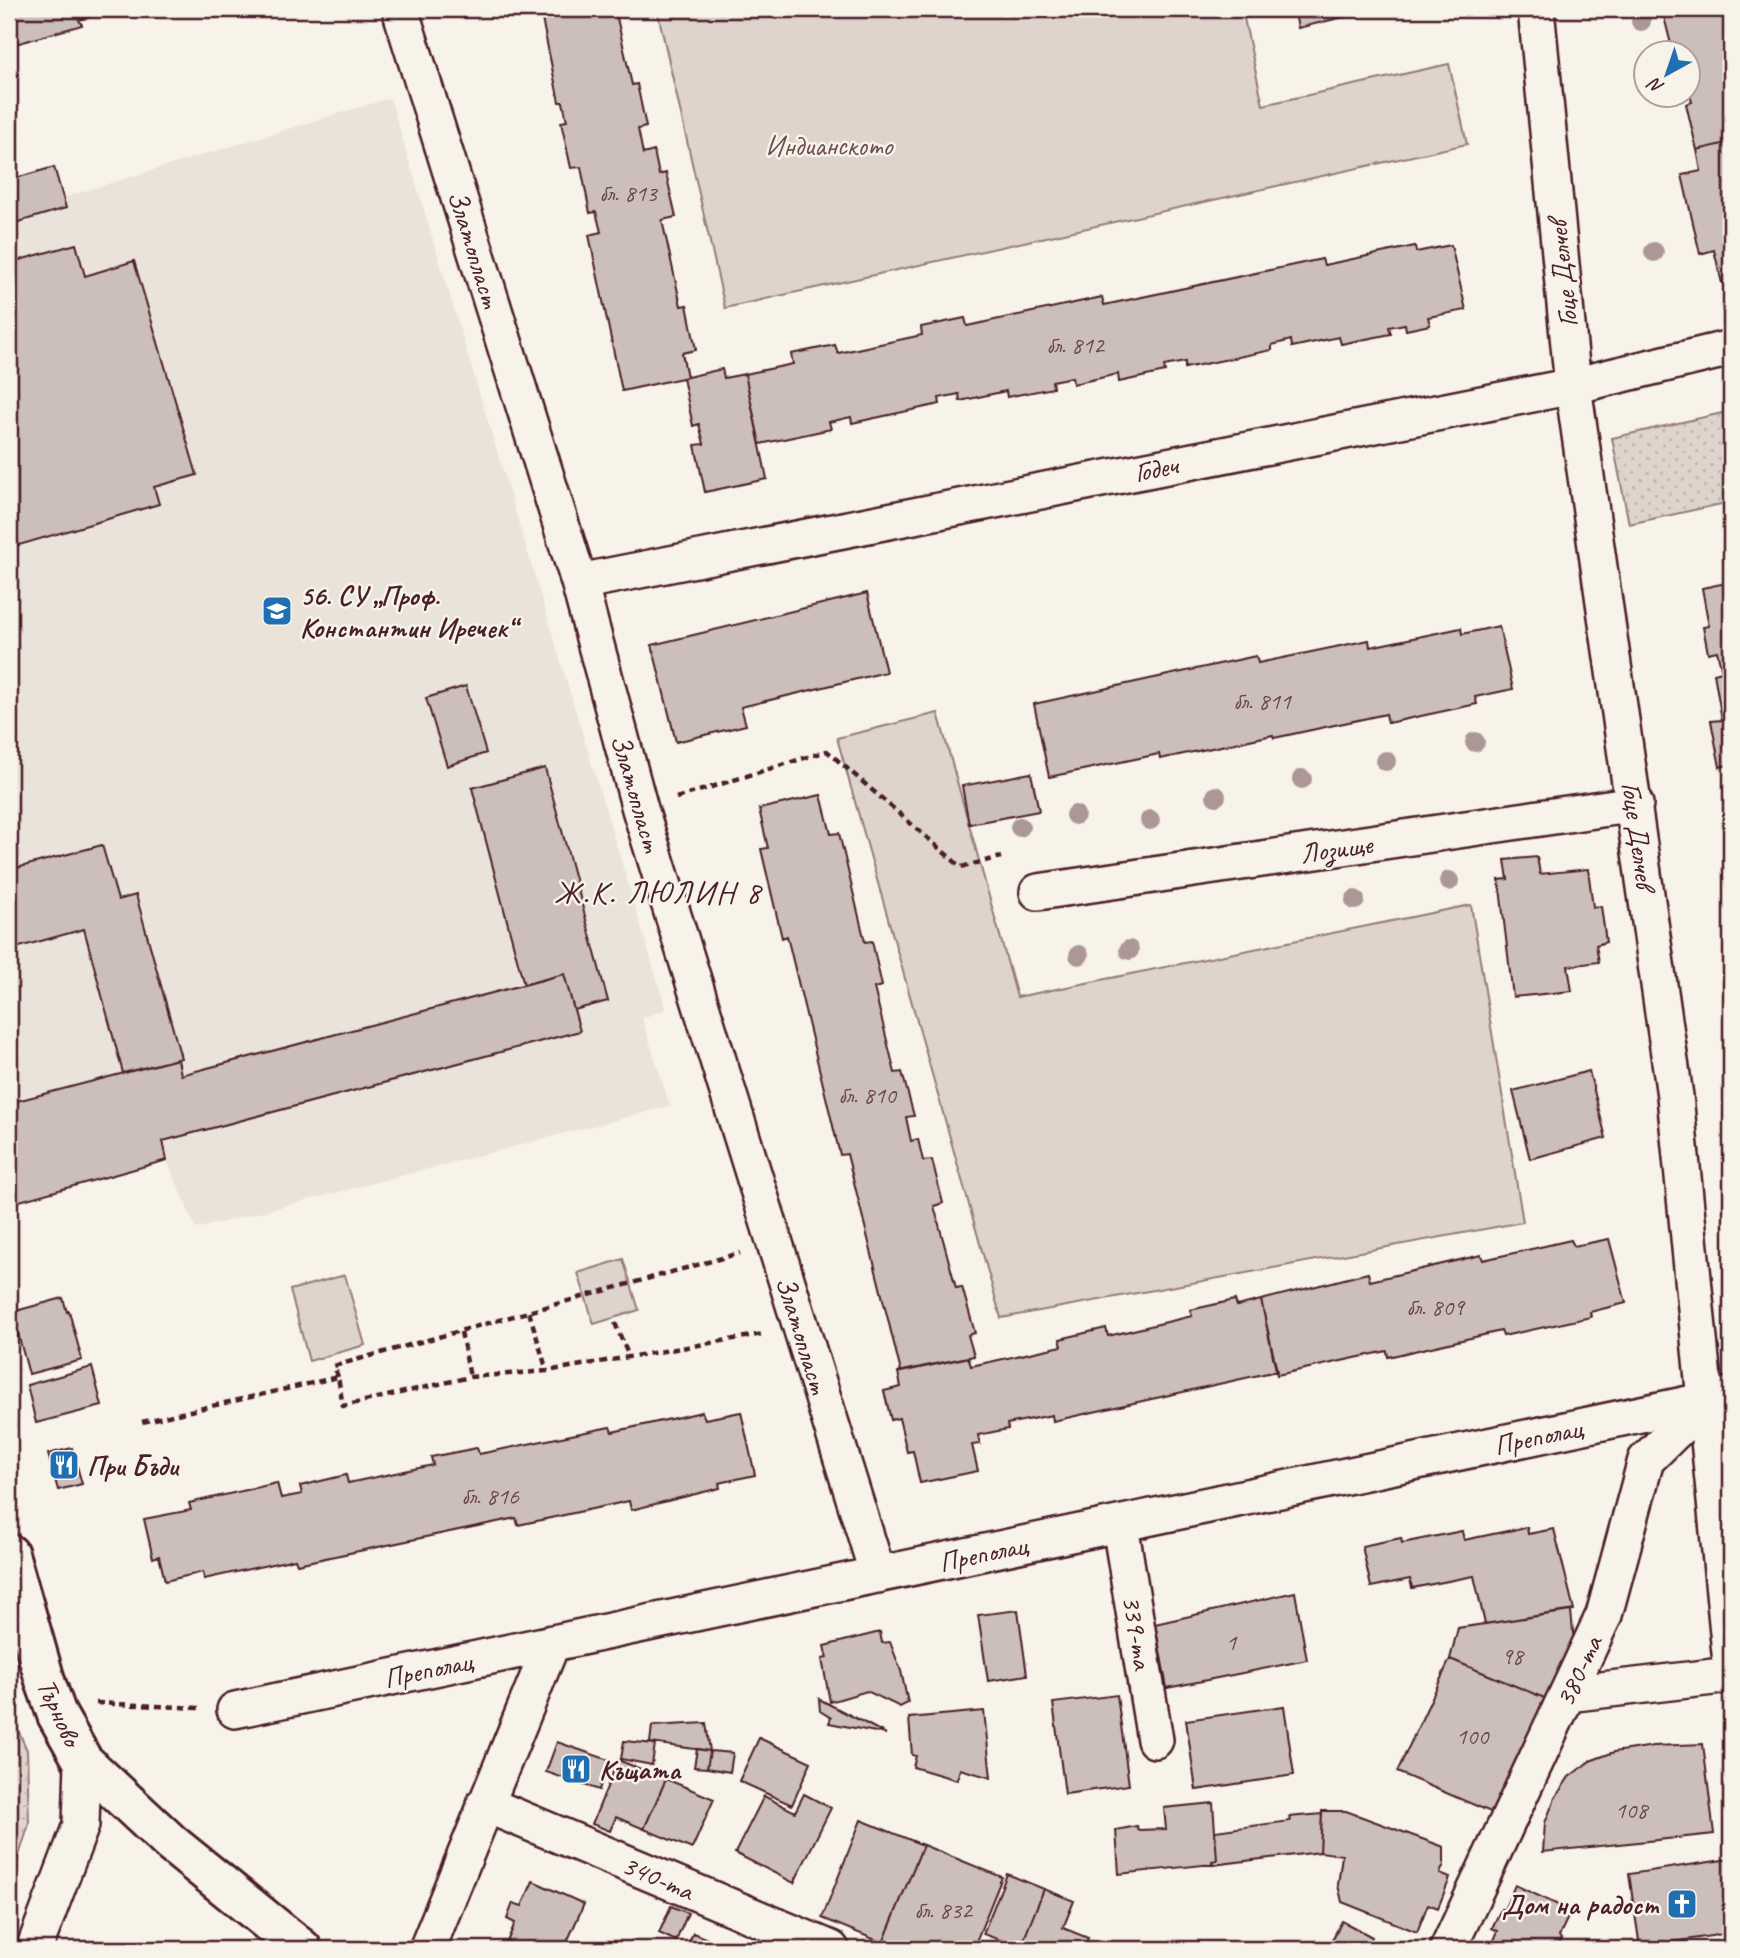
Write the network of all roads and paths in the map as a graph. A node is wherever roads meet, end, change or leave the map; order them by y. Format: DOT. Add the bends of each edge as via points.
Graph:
graph roads {
  1 [pos="400,9"];
  2 [pos="1536,9"];
  3 [pos="1731,348"];
  4 [pos="1573,386"];
  5 [pos="579,582"];
  6 [pos="1635,804"];
  7 [pos="640,810"];
  8 [pos="1001,857"];
  9 [pos="1038,892"];
  10 [pos="775,1244"];
  11 [pos="528,1312"];
  12 [pos="615,1323"];
  13 [pos="801,1328"];
  14 [pos="461,1332"];
  15 [pos="629,1357"];
  16 [pos="547,1371"];
  17 [pos="338,1377"];
  18 [pos="470,1377"];
  19 [pos="1718,1398"];
  20 [pos="142,1422"];
  21 [pos="1120,1525"];
  22 [pos="9,1554"];
  23 [pos="878,1575"];
  24 [pos="14,1604"];
  25 [pos="552,1643"];
  26 [pos="1731,1663"];
  27 [pos="1731,1675"];
  28 [pos="1567,1694"];
  29 [pos="94,1703"];
  30 [pos="235,1710"];
  31 [pos="1155,1740"];
  32 [pos="83,1761"];
  33 [pos="485,1804"];
  34 [pos="34,1949"];
  35 [pos="302,1949"];
  36 [pos="427,1949"];
  37 [pos="831,1949"];
  38 [pos="1448,1949"];
  1 -- 5 [label="street, Златопласт"];
  2 -- 4 [label="street, Гоце Делчев"];
  3 -- 4 [label="street, Годеч"];
  4 -- 5 [label="street, Годеч"];
  4 -- 6 [label="street, Гоце Делчев"];
  5 -- 7 [label="street, Златопласт"];
  6 -- 9 [label="street, Лозище"];
  6 -- 19 [label="street, Гоце Делчев"];
  7 -- 8 [label="path" via="827,751 961,867"];
  7 -- 10 [label="street, Златопласт"];
  10 -- 11 [label="path"];
  10 -- 13 [label="street, Златопласт"];
  11 -- 14 [label="path"];
  11 -- 16 [label="path"];
  12 -- 15 [label="path"];
  13 -- 15 [label="path"];
  13 -- 23 [label="street, Златопласт"];
  14 -- 17 [label="path" via="334,1366"];
  14 -- 18 [label="path"];
  15 -- 16 [label="path"];
  16 -- 18 [label="path"];
  17 -- 18 [label="path" via="343,1406"];
  17 -- 20 [label="path"];
  19 -- 21 [label="street, Преполац"];
  19 -- 26 [label="street, Гоце Делчев"];
  19 -- 28 [label="street, 380-та" via="1646,1460 1604,1615"];
  21 -- 23 [label="street, Преполац"];
  21 -- 31 [label="street, 339-та"];
  22 -- 24 [label="street, Търново"];
  23 -- 25 [label="street, Преполац"];
  24 -- 32 [label="street, Търново" via="57,1715"];
  25 -- 30 [label="street, Преполац"];
  25 -- 33 [label="street"];
  27 -- 28 [label="street"];
  28 -- 38 [label="street, 380-та"];
  29 -- 30 [label="path"];
  32 -- 34 [label="street, Търново" via="81,1825"];
  32 -- 35 [label="street" via="172,1844"];
  33 -- 36 [label="street"];
  33 -- 37 [label="street, 340-та"];
}
